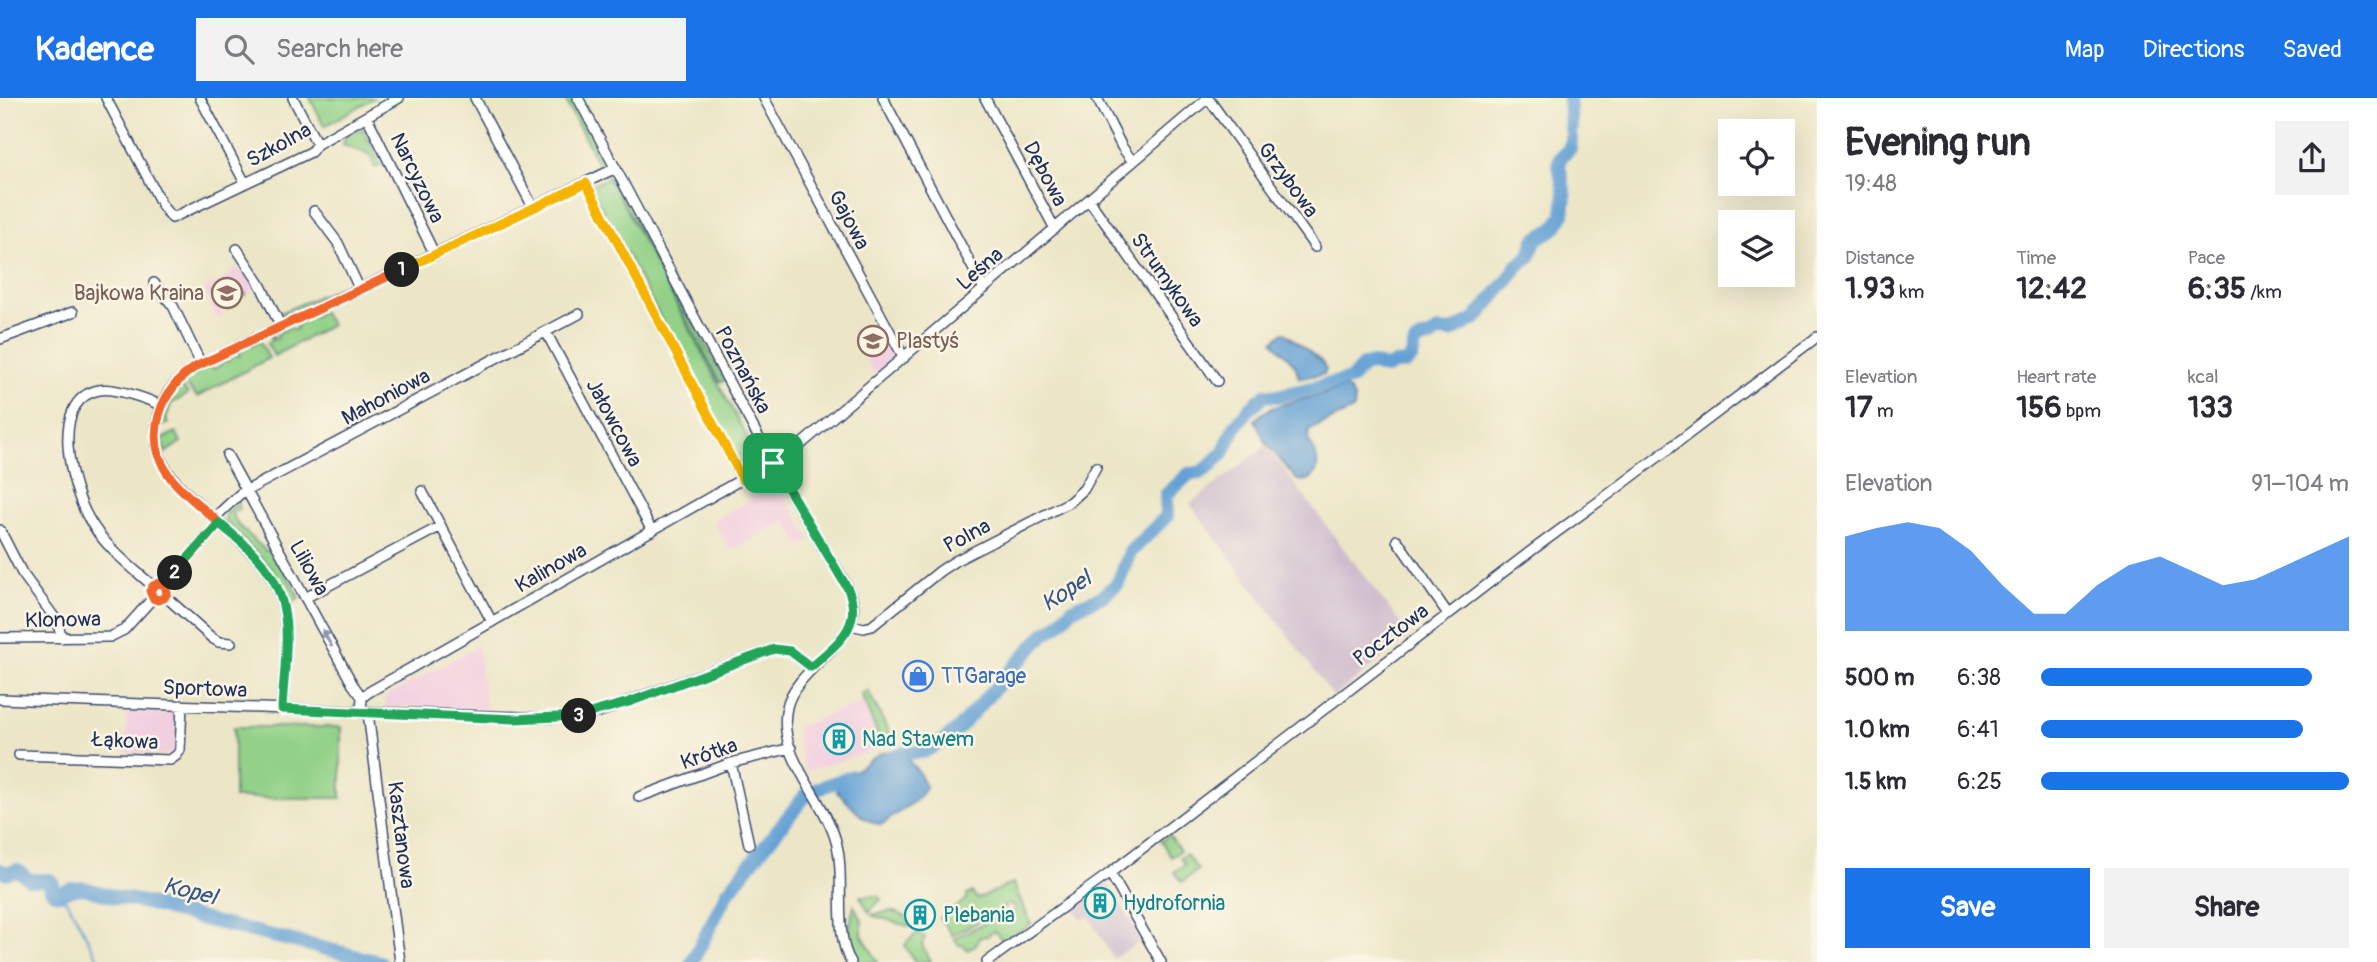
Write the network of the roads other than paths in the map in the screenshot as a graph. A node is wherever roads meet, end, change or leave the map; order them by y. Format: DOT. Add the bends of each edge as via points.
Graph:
graph roads {
  1 [pos="106,98"];
  2 [pos="200,98"];
  3 [pos="293,98"];
  4 [pos="399,98"];
  5 [pos="475,98"];
  6 [pos="579,98"];
  7 [pos="764,98"];
  8 [pos="883,98"];
  9 [pos="985,98"];
  10 [pos="1097,98"];
  11 [pos="1208,98"];
  12 [pos="367,117"];
  13 [pos="317,144"];
  14 [pos="1133,162"];
  15 [pos="616,168"];
  16 [pos="245,183"];
  17 [pos="586,183"];
  18 [pos="1089,200"];
  19 [pos="533,207"];
  20 [pos="314,211"];
  21 [pos="1055,229"];
  22 [pos="1315,247"];
  23 [pos="237,249"];
  24 [pos="435,255"];
  25 [pos="153,283"];
  26 [pos="984,289"];
  27 [pos="360,290"];
  28 [pos="73,312"];
  29 [pos="579,314"];
  30 [pos="281,327"];
  31 [pos="546,332"];
  32 [pos="1817,337"];
  33 [pos="0,338"];
  34 [pos="904,358"];
  35 [pos="201,364"];
  36 [pos="1217,381"];
  37 [pos="162,406"];
  38 [pos="226,455"];
  39 [pos="773,463"];
  40 [pos="1096,467"];
  41 [pos="743,480"];
  42 [pos="246,491"];
  43 [pos="422,491"];
  44 [pos="216,521"];
  45 [pos="441,526"];
  46 [pos="0,530"];
  47 [pos="652,531"];
  48 [pos="1397,540"];
  49 [pos="165,585"];
  50 [pos="153,586"];
  51 [pos="166,597"];
  52 [pos="153,598"];
  53 [pos="305,598"];
  54 [pos="1448,614"];
  55 [pos="492,622"];
  56 [pos="850,625"];
  57 [pos="0,638"];
  58 [pos="62,638"];
  59 [pos="231,643"];
  60 [pos="811,667"];
  61 [pos="362,697"];
  62 [pos="0,699"];
  63 [pos="182,705"];
  64 [pos="282,709"];
  65 [pos="365,713"];
  66 [pos="791,748"];
  67 [pos="19,755"];
  68 [pos="731,763"];
  69 [pos="639,797"];
  70 [pos="749,844"];
  71 [pos="1110,873"];
  72 [pos="399,961"];
  73 [pos="851,962"];
  74 [pos="987,962"];
  75 [pos="1161,962"];
  1 -- 16 [label="street, Szkolna" via="172,218"];
  2 -- 16 [label="street"];
  3 -- 13 [label="street"];
  4 -- 12 [label="street, Szkolna"];
  5 -- 19 [label="street"];
  6 -- 15 [label="street, Poznańska"];
  7 -- 34 [label="street, Gajowa"];
  8 -- 26 [label="street"];
  9 -- 21 [label="street, Dębowa"];
  10 -- 14 [label="street"];
  11 -- 14 [label="street, Leśna"];
  11 -- 22 [label="street, Grzybowa"];
  12 -- 13 [label="street, Szkolna"];
  12 -- 24 [label="street, Narcyzowa"];
  13 -- 16 [label="street, Szkolna" via="311,152"];
  14 -- 18 [label="street, Leśna"];
  15 -- 17 [label="street"];
  15 -- 39 [label="street, Poznańska"];
  17 -- 19 [label="street"];
  17 -- 41 [label="street"];
  18 -- 21 [label="street, Leśna"];
  18 -- 36 [label="street, Strumykowa"];
  19 -- 24 [label="street"];
  20 -- 27 [label="street" via="338,243"];
  21 -- 26 [label="street, Leśna"];
  23 -- 30 [label="street"];
  24 -- 27 [label="street"];
  25 -- 35 [label="street" via="173,306"];
  26 -- 34 [label="street, Leśna"];
  27 -- 30 [label="street"];
  28 -- 33 [label="street"];
  29 -- 31 [label="street, Mahoniowa"];
  30 -- 35 [label="street"];
  31 -- 42 [label="street, Mahoniowa"];
  31 -- 47 [label="street, Jałowcowa"];
  32 -- 54 [label="street, Pocztowa"];
  34 -- 39 [label="street, Leśna" via="799,447"];
  35 -- 37 [label="street" via="178,380"];
  37 -- 44 [label="street" via="156,436 163,466"];
  37 -- 50 [label="street" via="112,391 94,391 74,410 68,434 70,468 88,519"];
  38 -- 42 [label="street, Liliowa"];
  39 -- 41 [label="street, Kalinowa"];
  39 -- 56 [label="street, Poznańska" via="848,589 853,610"];
  40 -- 56 [label="street, Polna" via="1070,502 956,561 872,626"];
  41 -- 47 [label="street, Kalinowa"];
  42 -- 44 [label="street, Mahoniowa" via="234,498"];
  42 -- 53 [label="street, Liliowa"];
  43 -- 45 [label="street"];
  44 -- 49 [label="street"];
  44 -- 64 [label="street" via="261,562 283,599 287,622"];
  45 -- 53 [label="street"];
  45 -- 55 [label="street"];
  46 -- 58 [label="street" via="22,573 57,621"];
  47 -- 55 [label="street, Kalinowa"];
  48 -- 54 [label="street"];
  49 -- 50 [label="street"];
  49 -- 51 [label="street"];
  50 -- 52 [label="street"];
  51 -- 52 [label="street"];
  51 -- 59 [label="street" via="212,638"];
  52 -- 58 [label="street, Klonowa" via="116,635"];
  61 -- 53 [label="street, Liliowa, one-way"];
  54 -- 71 [label="street, Pocztowa"];
  55 -- 61 [label="street, Kalinowa"];
  56 -- 60 [label="street"];
  57 -- 58 [label="street, Klonowa"];
  60 -- 65 [label="street, Sportowa" via="790,651 774,649 581,716 514,719"];
  60 -- 66 [label="street" via="786,709"];
  61 -- 65 [label="street"];
  62 -- 63 [label="street, Sportowa"];
  63 -- 64 [label="street, Sportowa"];
  63 -- 67 [label="street, Łąkowa" via="180,750 170,760"];
  64 -- 65 [label="street, Sportowa"];
  65 -- 72 [label="street, Kasztanowa"];
  66 -- 68 [label="street, Krótka"];
  66 -- 73 [label="street" via="837,841 843,942"];
  68 -- 69 [label="street, Krótka"];
  68 -- 70 [label="street"];
  71 -- 74 [label="street, Pocztowa"];
  71 -- 75 [label="street"];
}
